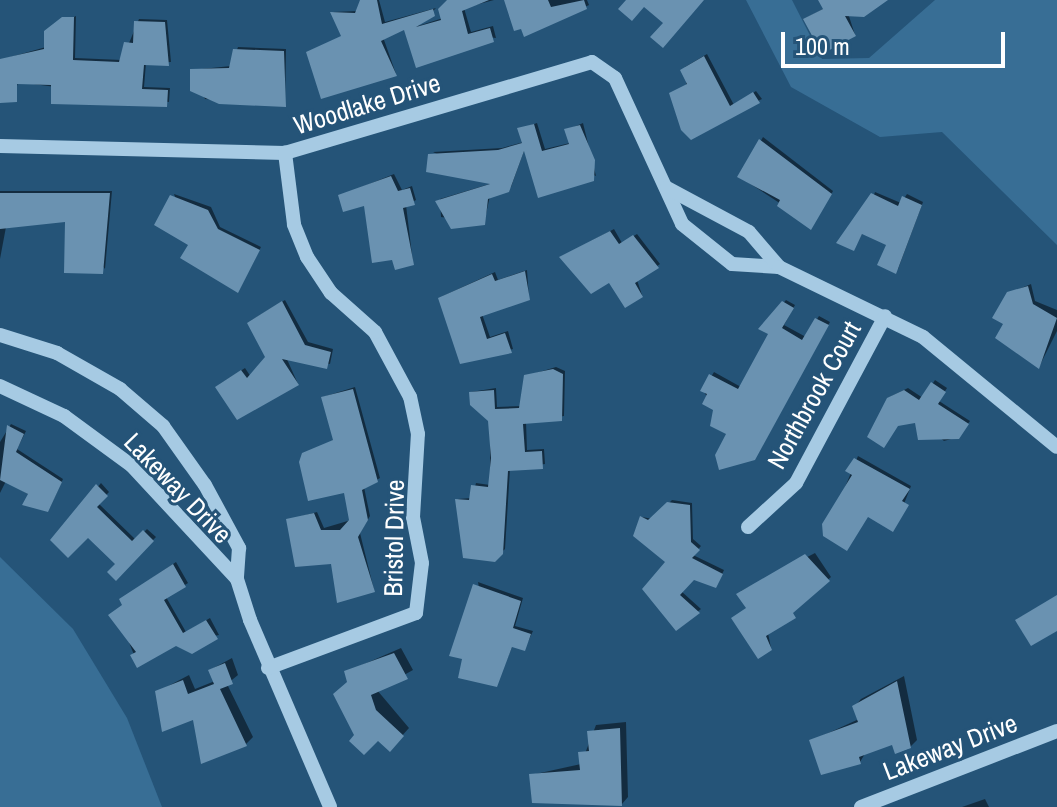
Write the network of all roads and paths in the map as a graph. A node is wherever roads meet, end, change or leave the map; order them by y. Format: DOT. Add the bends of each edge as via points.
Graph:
graph roads {
  1 [pos="0,146"];
  2 [pos="285,153"];
  3 [pos="667,188"];
  4 [pos="779,267"];
  5 [pos="885,316"];
  6 [pos="0,335"];
  7 [pos="0,386"];
  8 [pos="1057,447"];
  9 [pos="748,527"];
  10 [pos="237,579"];
  11 [pos="268,668"];
  12 [pos="1057,731"];
  13 [pos="330,807"];
  14 [pos="861,807"];
  1 -- 2 [label="street, Woodlake Drive"];
  2 -- 3 [label="street, Woodlake Drive" via="592,62 615,78"];
  2 -- 11 [label="street, Bristol Drive" via="294,224 307,257 331,293 375,332 410,397 418,434 413,517 422,563 416,613"];
  3 -- 4 [label="street, Woodlake Drive" via="749,232"];
  3 -- 4 [label="street, Woodlake Drive" via="682,224 707,250 732,264"];
  4 -- 5 [label="street, Woodlake Drive"];
  5 -- 8 [label="street, Woodlake Drive" via="970,369"];
  5 -- 9 [label="street, Northbrook Court" via="796,483"];
  6 -- 10 [label="street, Lakeway Drive" via="57,353 120,389 163,426 239,548"];
  7 -- 10 [label="street, Lakeway Drive" via="64,416 132,466"];
  10 -- 11 [label="street, Lakeway Drive"];
  11 -- 13 [label="street, Lakeway Drive"];
  12 -- 14 [label="street, Lakeway Drive"];
}
